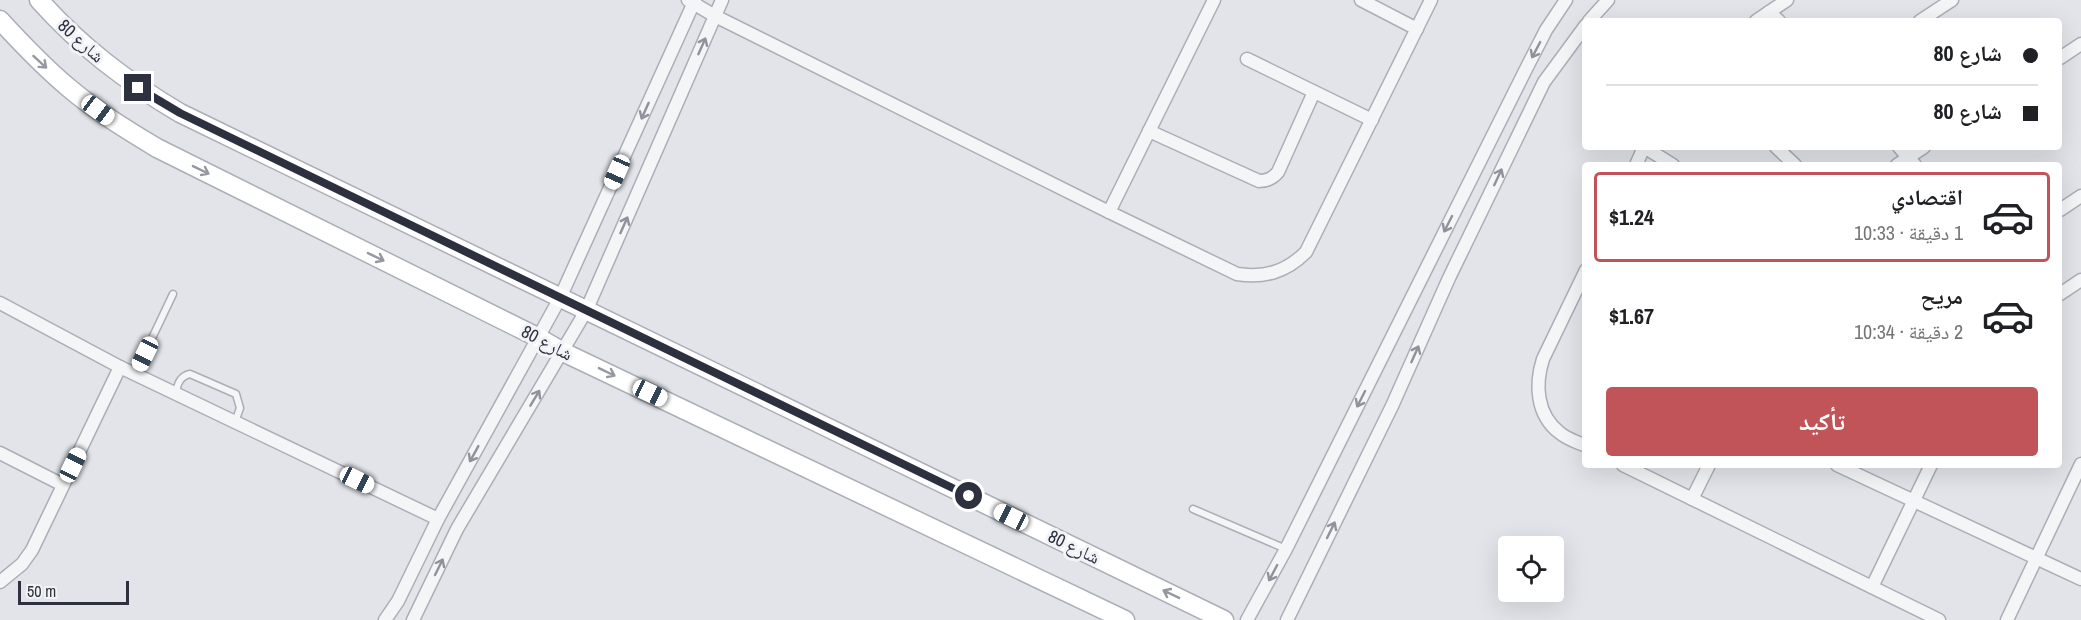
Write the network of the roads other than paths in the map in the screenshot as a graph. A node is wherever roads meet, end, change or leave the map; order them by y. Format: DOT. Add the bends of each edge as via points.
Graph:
graph roads {
  1 [pos="39,0"];
  2 [pos="722,0"];
  3 [pos="1214,0"];
  4 [pos="1361,0"];
  5 [pos="1431,0"];
  6 [pos="1566,0"];
  7 [pos="1608,0"];
  8 [pos="1787,0"];
  9 [pos="1952,0"];
  10 [pos="692,1"];
  11 [pos="1769,12"];
  12 [pos="715,16"];
  13 [pos="1592,18"];
  14 [pos="1760,18"];
  15 [pos="1776,18"];
  16 [pos="1925,18"];
  17 [pos="0,20"];
  18 [pos="1417,29"];
  19 [pos="1582,30"];
  20 [pos="2081,44"];
  21 [pos="2062,57"];
  22 [pos="1247,59"];
  23 [pos="1314,92"];
  24 [pos="1372,120"];
  25 [pos="1149,131"];
  26 [pos="1649,150"];
  27 [pos="1779,150"];
  28 [pos="1902,150"];
  29 [pos="1912,161"];
  30 [pos="1668,162"];
  31 [pos="1793,162"];
  32 [pos="2081,196"];
  33 [pos="2062,209"];
  34 [pos="1109,212"];
  35 [pos="1582,278"];
  36 [pos="2081,280"];
  37 [pos="2062,293"];
  38 [pos="173,294"];
  39 [pos="560,298"];
  40 [pos="0,303"];
  41 [pos="586,311"];
  42 [pos="539,338"];
  43 [pos="563,352"];
  44 [pos="120,367"];
  45 [pos="135,374"];
  46 [pos="176,394"];
  47 [pos="235,422"];
  48 [pos="1582,444"];
  49 [pos="0,453"];
  50 [pos="2081,465"];
  51 [pos="1629,468"];
  52 [pos="1708,468"];
  53 [pos="1845,468"];
  54 [pos="1930,468"];
  55 [pos="63,485"];
  56 [pos="1692,499"];
  57 [pos="1914,500"];
  58 [pos="1193,509"];
  59 [pos="438,519"];
  60 [pos="1286,549"];
  61 [pos="2037,558"];
  62 [pos="2081,579"];
  63 [pos="0,582"];
  64 [pos="1872,587"];
  65 [pos="385,620"];
  66 [pos="413,620"];
  67 [pos="1125,620"];
  68 [pos="1224,620"];
  69 [pos="1247,620"];
  70 [pos="1287,620"];
  71 [pos="1939,620"];
  72 [pos="2007,620"];
  1 -- 39 [label="street, شارع 80" via="99,59 180,113"];
  2 -- 12 [label="street"];
  3 -- 25 [label="street"];
  4 -- 18 [label="street"];
  5 -- 18 [label="street"];
  6 -- 60 [label="street, one-way" via="1526,69"];
  7 -- 13 [label="street"];
  8 -- 11 [label="street"];
  9 -- 16 [label="street"];
  10 -- 12 [label="street"];
  10 -- 39 [label="street, one-way"];
  11 -- 14 [label="street"];
  11 -- 15 [label="street"];
  12 -- 34 [label="street"];
  41 -- 12 [label="street, one-way"];
  17 -- 42 [label="street, شارع 80, one-way" via="70,89 157,148"];
  18 -- 24 [label="street"];
  70 -- 19 [label="street, one-way" via="1544,82"];
  20 -- 21 [label="street"];
  22 -- 23 [label="street"];
  23 -- 24 [label="street"];
  23 -- 25 [label="street" via="1278,172 1265,181"];
  24 -- 34 [label="street" via="1314,239 1306,252 1282,270 1260,276 1237,274"];
  25 -- 34 [label="street"];
  26 -- 30 [label="street"];
  27 -- 31 [label="street"];
  28 -- 29 [label="street"];
  32 -- 33 [label="street"];
  35 -- 48 [label="street" via="1543,358 1538,385 1543,411 1550,423"];
  36 -- 37 [label="street"];
  38 -- 45 [label="lane"];
  39 -- 41 [label="street, شارع 80"];
  39 -- 42 [label="street"];
  40 -- 44 [label="street"];
  41 -- 43 [label="street"];
  68 -- 41 [label="street, شارع 80, one-way"];
  42 -- 43 [label="street, شارع 80"];
  42 -- 59 [label="street, one-way"];
  66 -- 43 [label="street, one-way" via="457,529"];
  43 -- 67 [label="street, شارع 80, one-way"];
  44 -- 45 [label="street"];
  44 -- 55 [label="street"];
  45 -- 46 [label="street"];
  46 -- 47 [label="street"];
  46 -- 47 [label="lane" via="181,379 190,374 236,394 240,408"];
  47 -- 59 [label="street"];
  49 -- 55 [label="street"];
  50 -- 61 [label="street"];
  51 -- 56 [label="street"];
  52 -- 56 [label="street"];
  53 -- 57 [label="street"];
  54 -- 57 [label="street"];
  55 -- 63 [label="street" via="32,550"];
  56 -- 64 [label="street"];
  57 -- 61 [label="street"];
  57 -- 64 [label="street"];
  58 -- 60 [label="lane"];
  59 -- 65 [label="street"];
  60 -- 69 [label="street, one-way"];
  61 -- 62 [label="street"];
  61 -- 72 [label="street"];
  64 -- 71 [label="street"];
}
